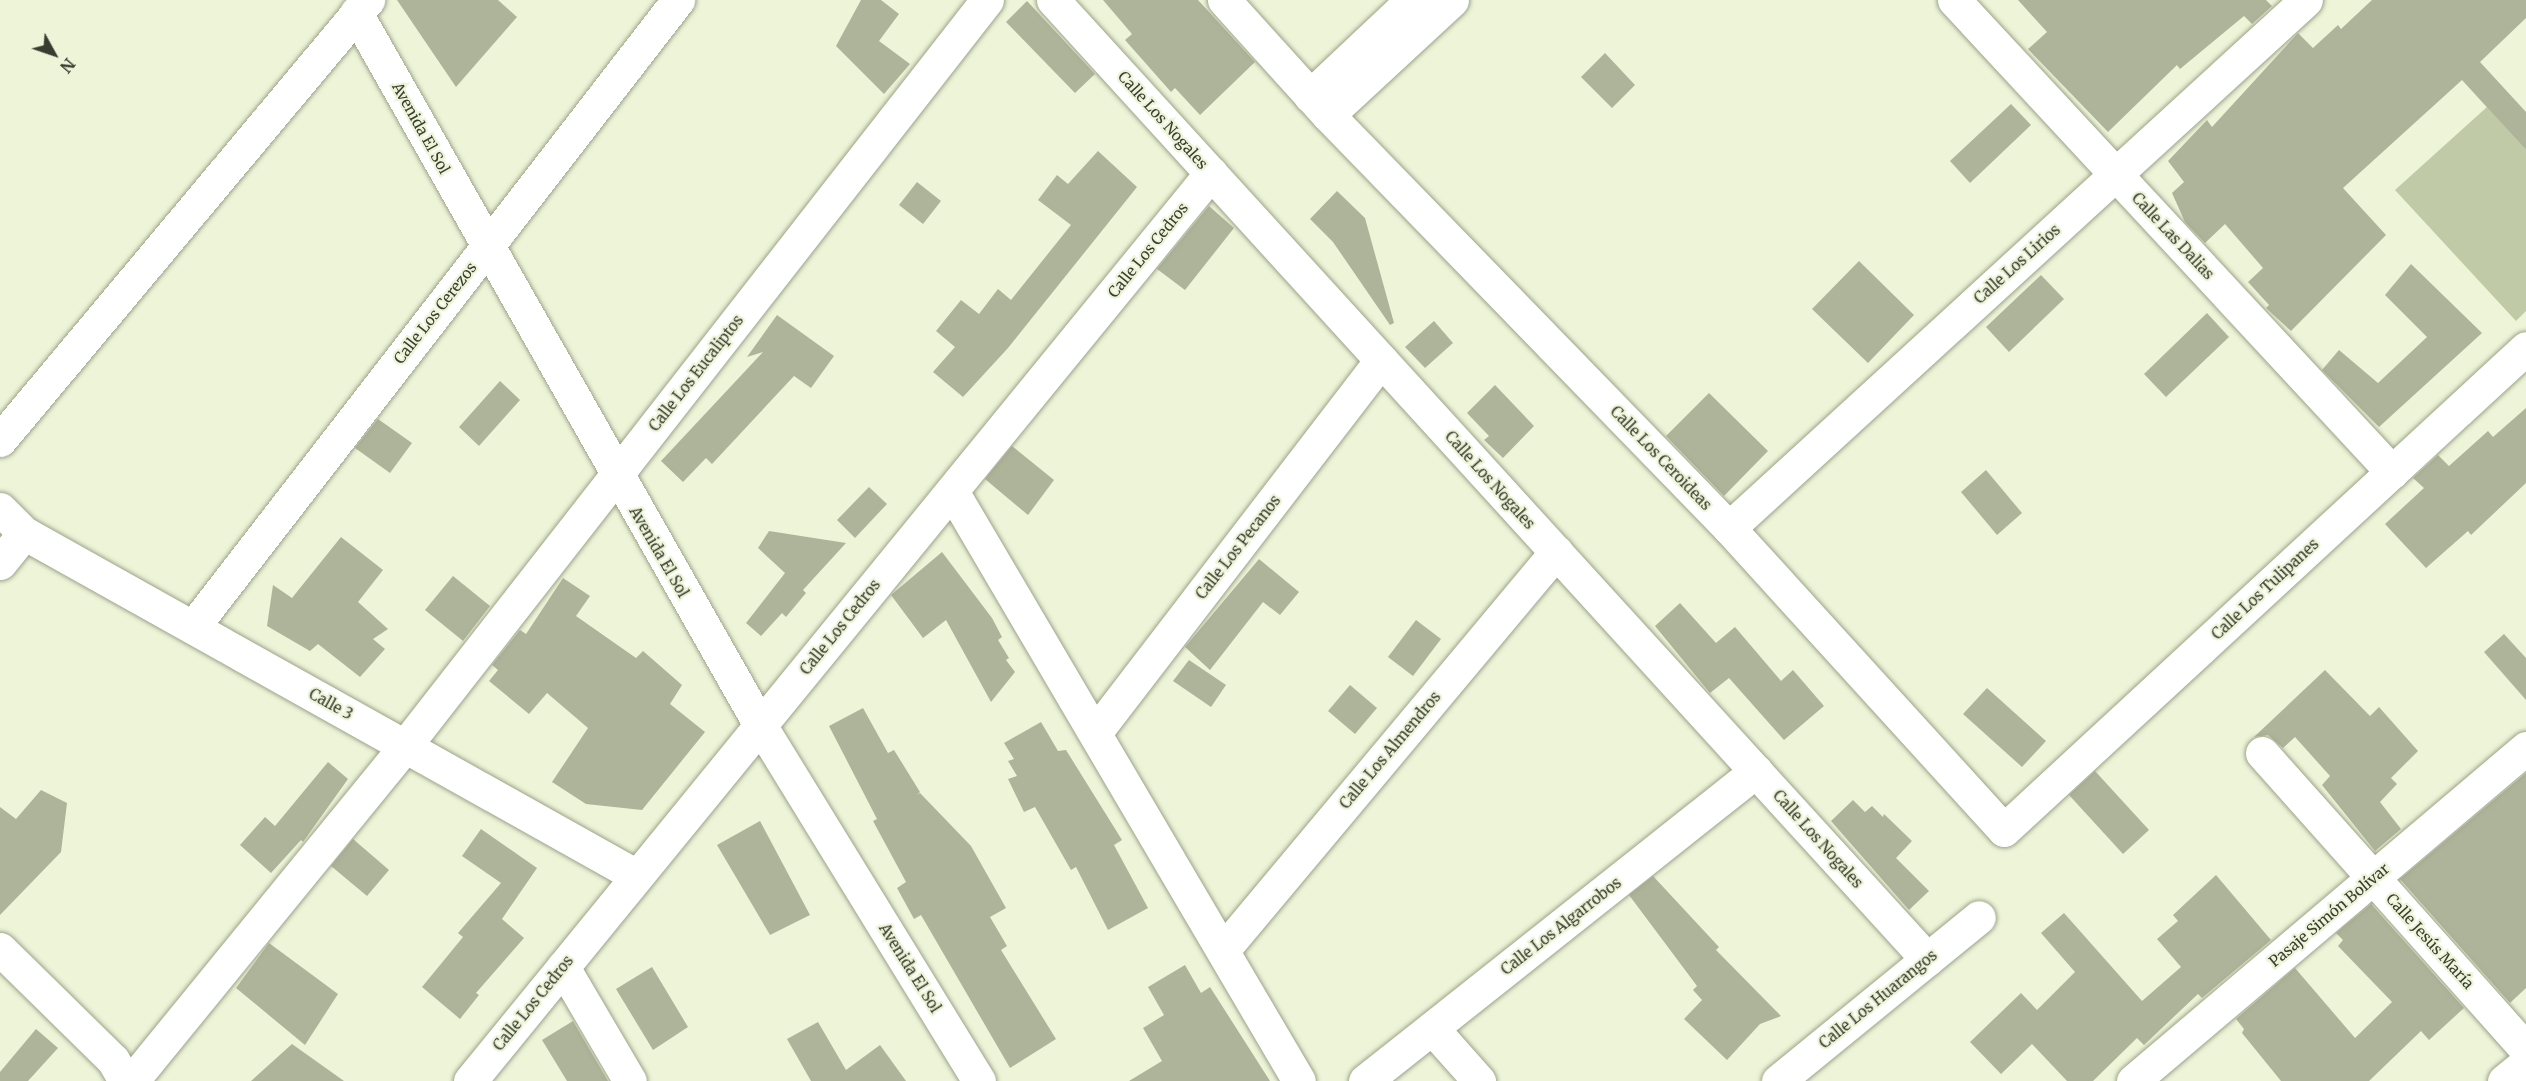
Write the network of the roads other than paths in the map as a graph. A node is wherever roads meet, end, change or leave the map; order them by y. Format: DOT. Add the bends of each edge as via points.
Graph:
graph roads {
  1 [pos="678,0"];
  2 [pos="987,0"];
  3 [pos="1053,0"];
  4 [pos="1224,0"];
  5 [pos="1412,0"];
  6 [pos="1452,0"];
  7 [pos="1954,0"];
  8 [pos="2306,0"];
  9 [pos="362,6"];
  10 [pos="1319,105"];
  11 [pos="1211,173"];
  12 [pos="2116,174"];
  13 [pos="487,246"];
  14 [pos="2526,348"];
  15 [pos="1381,360"];
  16 [pos="0,440"];
  17 [pos="2392,472"];
  18 [pos="615,475"];
  19 [pos="952,491"];
  20 [pos="0,509"];
  21 [pos="1730,528"];
  22 [pos="24,533"];
  23 [pos="1556,552"];
  24 [pos="0,563"];
  25 [pos="193,627"];
  26 [pos="760,725"];
  27 [pos="1095,733"];
  28 [pos="405,746"];
  29 [pos="2526,748"];
  30 [pos="2262,753"];
  31 [pos="1756,771"];
  32 [pos="2004,830"];
  33 [pos="637,876"];
  34 [pos="2373,878"];
  35 [pos="1979,916"];
  36 [pos="0,949"];
  37 [pos="1224,949"];
  38 [pos="1927,959"];
  39 [pos="563,967"];
  40 [pos="1432,1028"];
  41 [pos="2526,1049"];
  42 [pos="2526,1063"];
  43 [pos="125,1081"];
  44 [pos="132,1081"];
  45 [pos="470,1081"];
  46 [pos="630,1081"];
  47 [pos="980,1081"];
  48 [pos="1299,1081"];
  49 [pos="1365,1081"];
  50 [pos="1479,1081"];
  51 [pos="1778,1081"];
  52 [pos="2133,1081"];
  53 [pos="2504,1081"];
  1 -- 13 [label="street, Calle Los Cerezos"];
  2 -- 18 [label="street, Calle Los Eucaliptos"];
  3 -- 11 [label="street, Calle Los Nogales"];
  4 -- 10 [label="street, Calle Los Ceroideas"];
  5 -- 10 [label="street"];
  6 -- 10 [label="street"];
  7 -- 12 [label="street, Calle Las Dalias"];
  8 -- 12 [label="street, Calle Los Lirios"];
  9 -- 13 [label="street, Avenida El Sol"];
  9 -- 16 [label="street"];
  10 -- 21 [label="street, Calle Los Ceroideas"];
  11 -- 15 [label="street, Calle Los Nogales"];
  11 -- 19 [label="street, Calle Los Cedros"];
  12 -- 17 [label="street, Calle Las Dalias"];
  12 -- 21 [label="street, Calle Los Lirios"];
  13 -- 18 [label="street, Avenida El Sol"];
  13 -- 25 [label="street, Calle Los Cerezos"];
  14 -- 17 [label="street, Calle Los Tulipanes"];
  15 -- 23 [label="street, Calle Los Nogales"];
  15 -- 27 [label="street, Calle Los Pecanos"];
  17 -- 32 [label="street, Calle Los Tulipanes"];
  18 -- 26 [label="street, Avenida El Sol"];
  18 -- 28 [label="street, Calle Los Eucaliptos"];
  19 -- 26 [label="street, Calle Los Cedros"];
  19 -- 27 [label="street"];
  20 -- 22 [label="street, Calle 3"];
  21 -- 32 [label="street, Calle Los Ceroideas"];
  22 -- 24 [label="street"];
  22 -- 25 [label="street, Calle 3"];
  23 -- 31 [label="street, Calle Los Nogales"];
  23 -- 37 [label="street, Calle Los Almendros"];
  25 -- 28 [label="street, Calle 3"];
  26 -- 33 [label="street, Calle Los Cedros"];
  26 -- 47 [label="street, Avenida El Sol"];
  27 -- 37 [label="street"];
  28 -- 33 [label="street, Calle 3"];
  28 -- 44 [label="street, Calle Los Eucaliptos"];
  29 -- 34 [label="street, Pasaje Simón Bolívar"];
  30 -- 34 [label="street, Calle Jesús María"];
  31 -- 38 [label="street, Calle Los Nogales"];
  31 -- 40 [label="street, Calle Los Algarrobos"];
  33 -- 39 [label="street, Calle Los Cedros"];
  34 -- 41 [label="street, Calle Jesús María"];
  34 -- 52 [label="street, Pasaje Simón Bolívar"];
  35 -- 38 [label="street, Calle Los Huarangos"];
  36 -- 43 [label="street" via="113,1060"];
  37 -- 48 [label="street"];
  38 -- 51 [label="street, Calle Los Huarangos"];
  39 -- 45 [label="street, Calle Los Cedros"];
  39 -- 46 [label="street"];
  40 -- 49 [label="street, Calle Los Algarrobos"];
  40 -- 50 [label="street"];
  42 -- 53 [label="street"];
}
